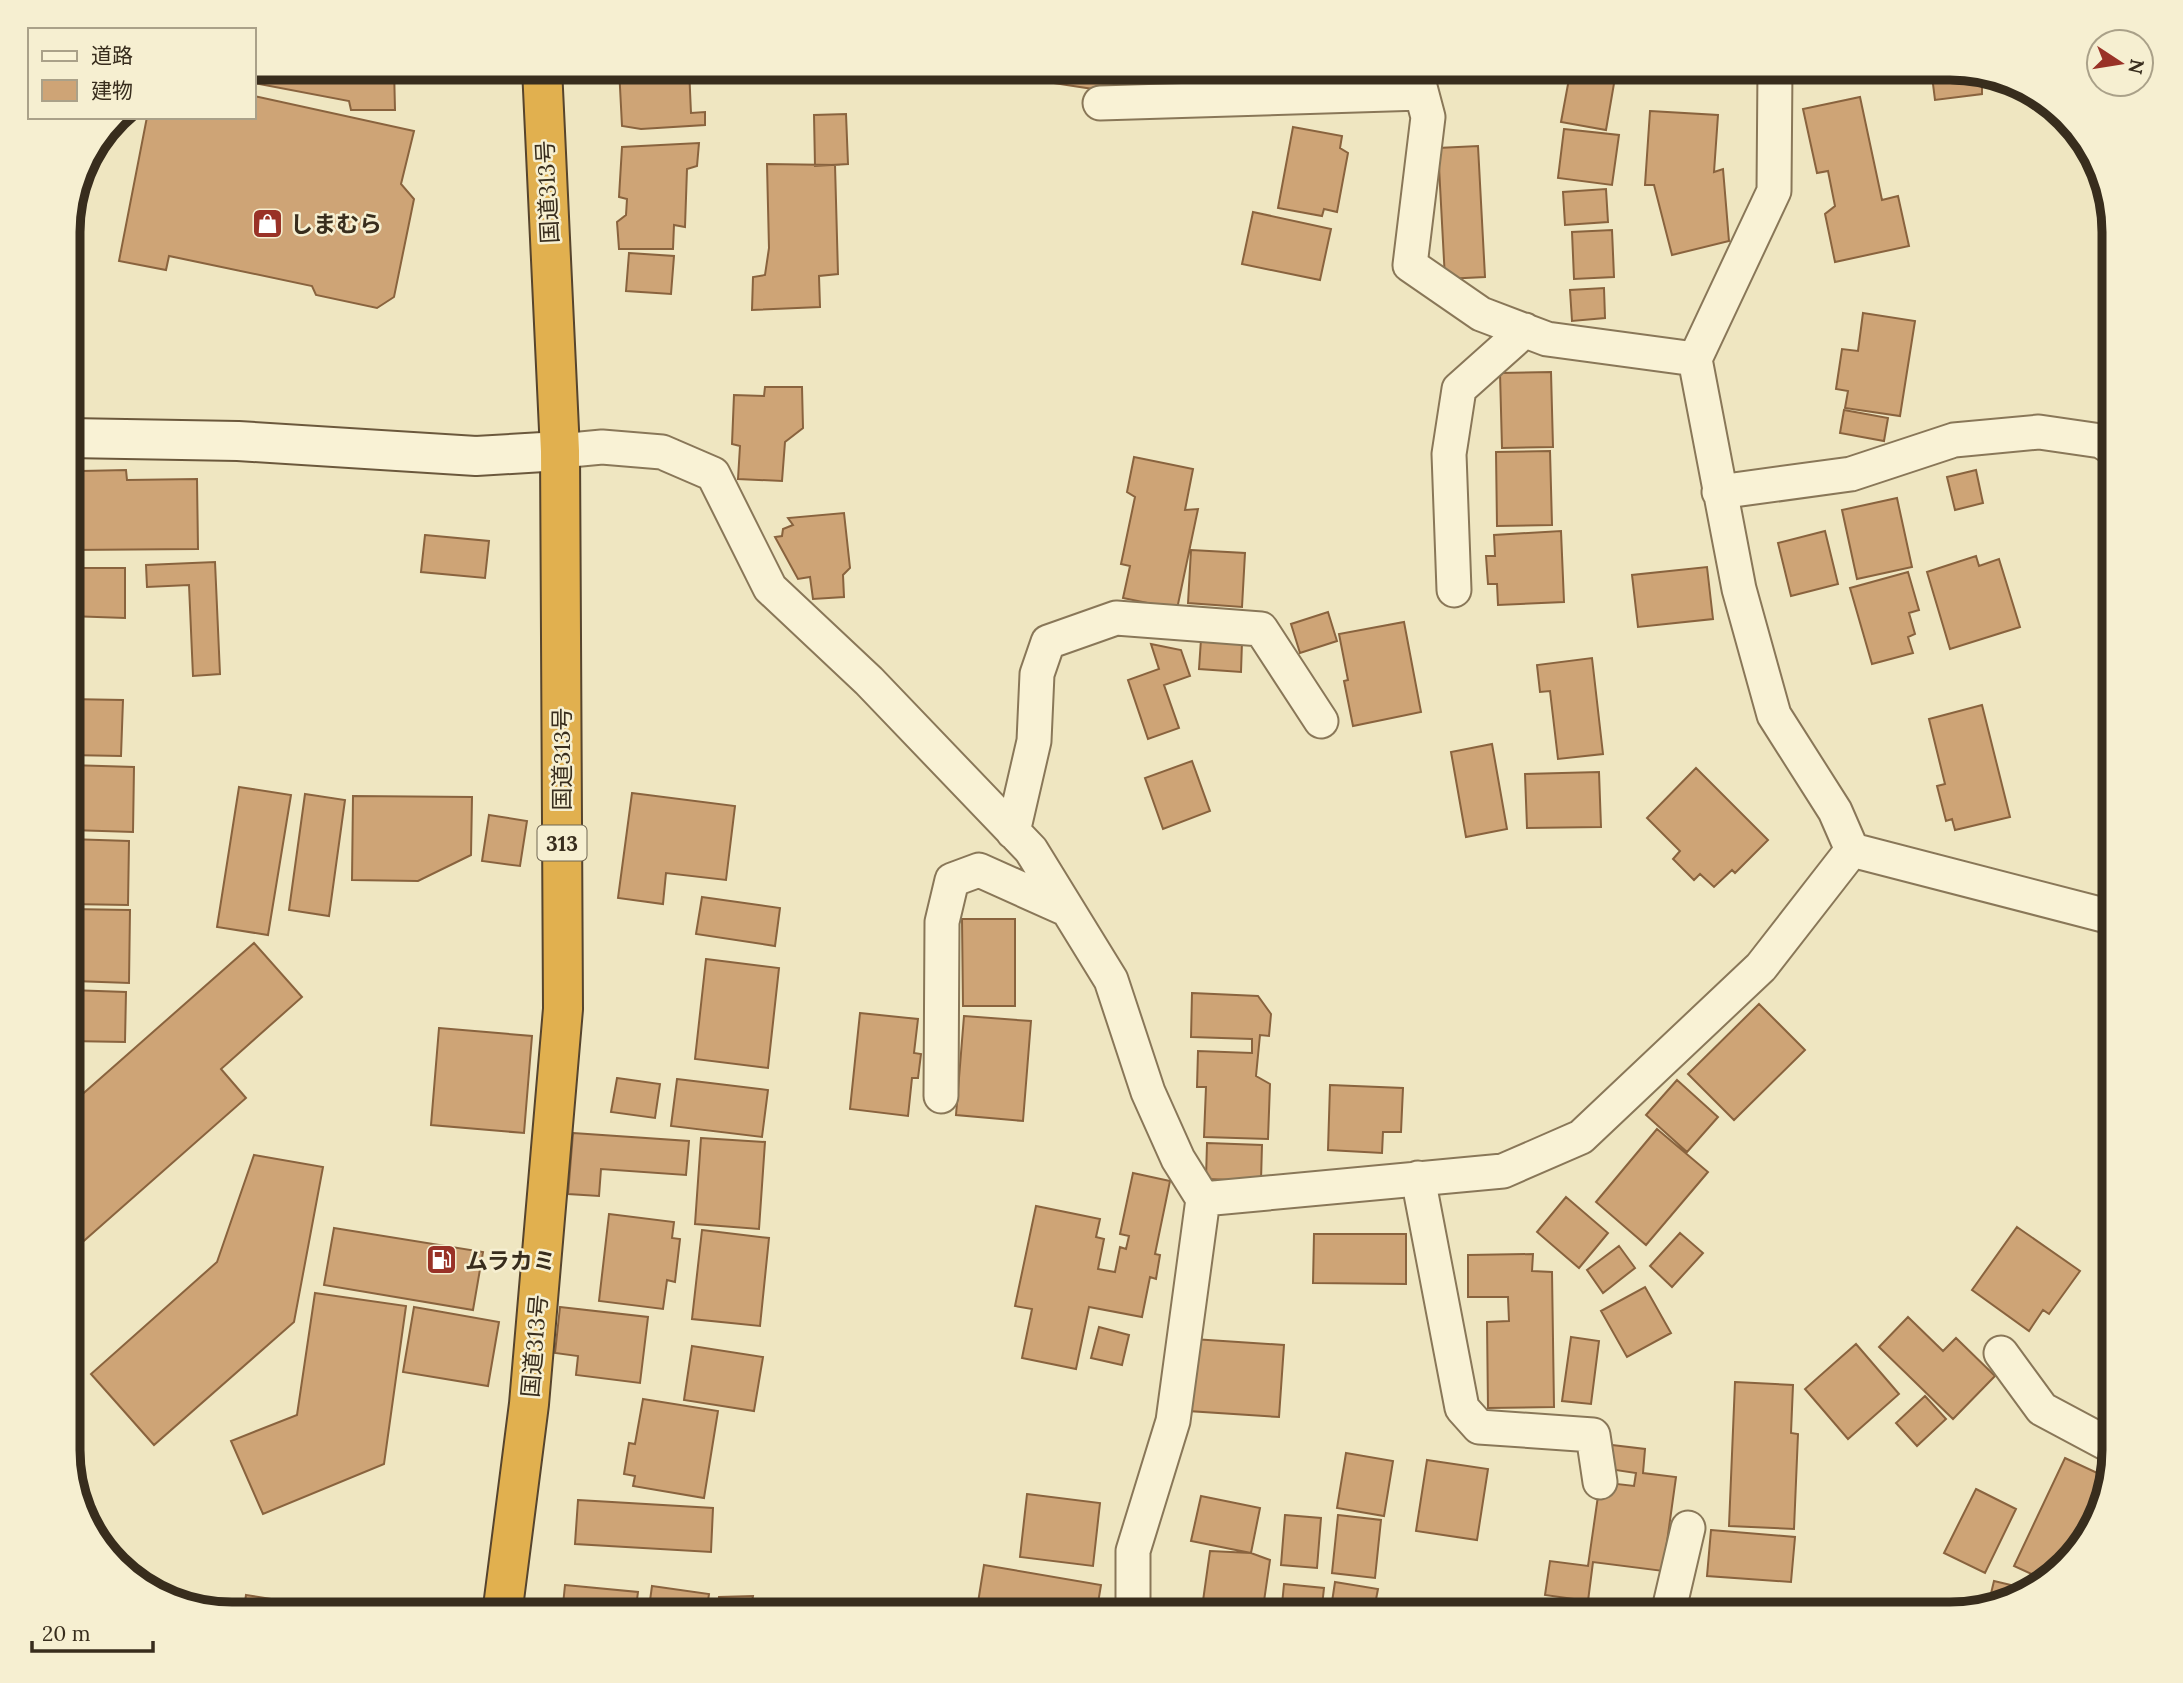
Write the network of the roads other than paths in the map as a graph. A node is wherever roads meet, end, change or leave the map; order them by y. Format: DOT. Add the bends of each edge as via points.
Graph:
graph roads {
  1 [pos="543,81"];
  2 [pos="1418,81"];
  3 [pos="1775,81"];
  4 [pos="1100,103"];
  5 [pos="1524,330"];
  6 [pos="1695,359"];
  7 [pos="81,438"];
  8 [pos="2102,442"];
  9 [pos="560,451"];
  10 [pos="1719,492"];
  11 [pos="1454,590"];
  12 [pos="1321,721"];
  13 [pos="1013,832"];
  14 [pos="1852,850"];
  15 [pos="1068,910"];
  16 [pos="2102,915"];
  17 [pos="941,1096"];
  18 [pos="1419,1178"];
  19 [pos="1203,1199"];
  20 [pos="2001,1353"];
  21 [pos="2102,1441"];
  22 [pos="1600,1482"];
  23 [pos="1688,1528"];
  24 [pos="504,1602"];
  25 [pos="1133,1602"];
  26 [pos="1671,1602"];
  1 -- 9 [label="highway, 国道313号 / 313"];
  2 -- 4 [label="street"];
  2 -- 5 [label="street" via="1428,117 1410,265 1481,314"];
  3 -- 6 [label="street" via="1774,191"];
  5 -- 6 [label="street" via="1548,339"];
  5 -- 11 [label="street" via="1459,389 1449,454"];
  6 -- 10 [label="street"];
  7 -- 9 [label="street" via="238,441 476,456"];
  8 -- 10 [label="street" via="2039,432 1954,440 1851,474"];
  9 -- 13 [label="street" via="602,447 662,452 713,474 769,587 869,681"];
  9 -- 24 [label="highway, 国道313号 / 313" via="563,1009 529,1404"];
  10 -- 14 [label="street" via="1739,589 1774,715 1835,811"];
  12 -- 13 [label="street" via="1261,629 1116,618 1048,642 1037,674 1034,741"];
  13 -- 15 [label="street" via="1031,850"];
  14 -- 16 [label="street"];
  14 -- 18 [label="street" via="1761,967 1581,1137 1503,1171"];
  15 -- 17 [label="street" via="979,870 952,880 942,922"];
  15 -- 19 [label="street" via="1111,980 1148,1092 1178,1159"];
  18 -- 19 [label="street"];
  18 -- 22 [label="street" via="1462,1408 1479,1427 1593,1435"];
  19 -- 25 [label="street" via="1172,1421 1133,1550"];
  20 -- 21 [label="street" via="2042,1409"];
  23 -- 26 [label="street"];
}
